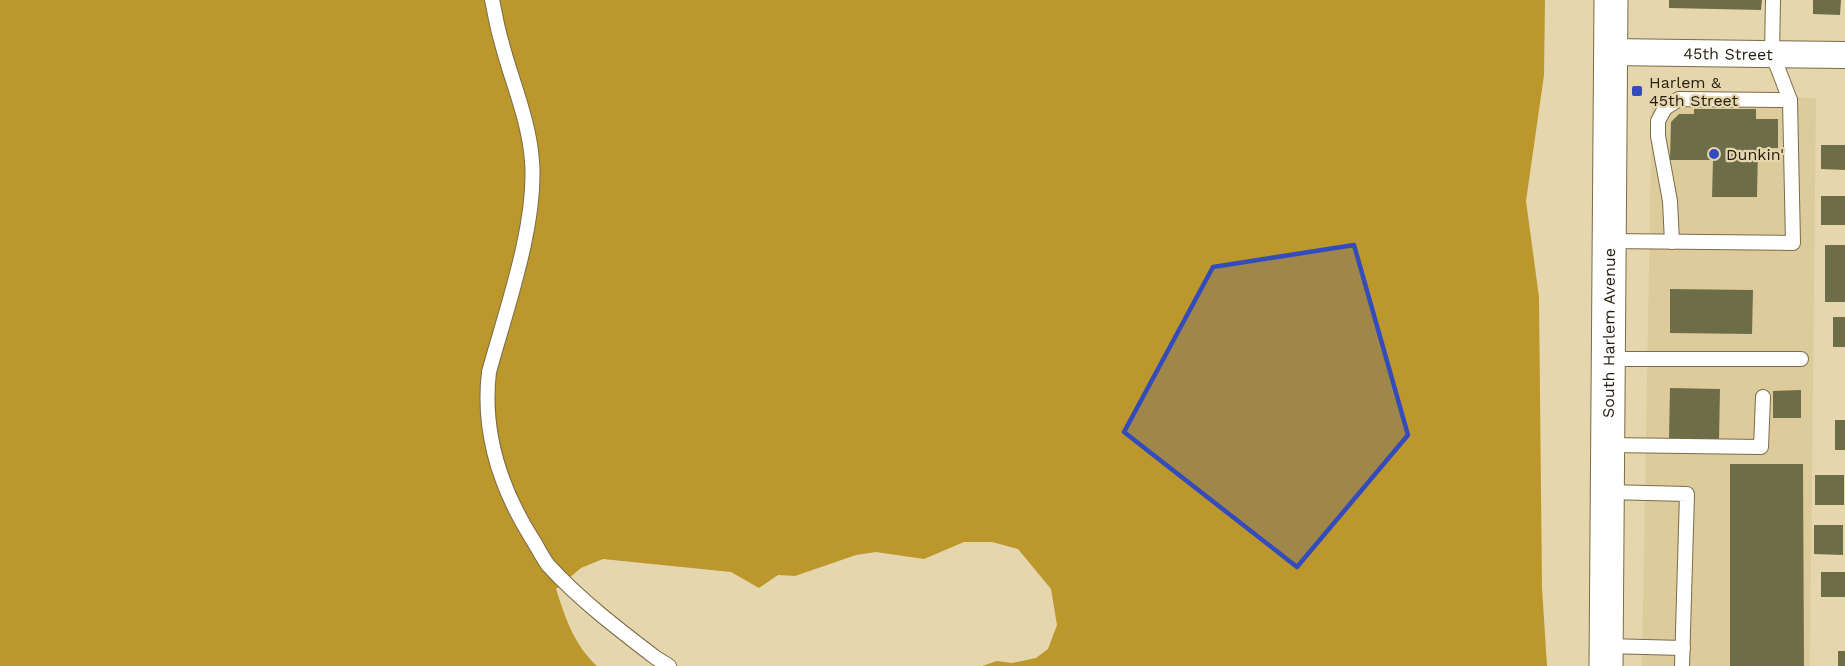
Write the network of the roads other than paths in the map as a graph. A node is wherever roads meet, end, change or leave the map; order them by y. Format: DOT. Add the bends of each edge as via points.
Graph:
graph roads {
  1 [pos="492,0"];
  2 [pos="1611,0"];
  3 [pos="1773,0"];
  4 [pos="1611,52"];
  5 [pos="1772,53"];
  6 [pos="1845,55"];
  7 [pos="1790,100"];
  8 [pos="1609,241"];
  9 [pos="1672,242"];
  10 [pos="1608,359"];
  11 [pos="1802,359"];
  12 [pos="1762,397"];
  13 [pos="1608,445"];
  14 [pos="1607,492"];
  15 [pos="1683,648"];
  16 [pos="1606,656"];
  17 [pos="669,666"];
  18 [pos="1682,666"];
  1 -- 17 [label="lane" via="527,130 532,193 519,264 489,372 491,442 510,501 547,563 578,596"];
  2 -- 4 [label="main road, South Harlem Avenue"];
  3 -- 5 [label="lane"];
  4 -- 5 [label="street, 45th Street"];
  4 -- 8 [label="main road, South Harlem Avenue"];
  5 -- 6 [label="street, 45th Street"];
  5 -- 7 [label="lane"];
  7 -- 9 [label="lane" via="1792,243"];
  7 -- 9 [label="lane" via="1679,99 1665,108 1658,122 1658,136 1670,201"];
  8 -- 9 [label="lane"];
  8 -- 10 [label="main road, South Harlem Avenue"];
  10 -- 11 [label="lane"];
  10 -- 13 [label="main road, South Harlem Avenue"];
  12 -- 13 [label="lane" via="1761,447"];
  13 -- 14 [label="main road, South Harlem Avenue"];
  14 -- 15 [label="lane" via="1687,494"];
  14 -- 16 [label="main road, South Harlem Avenue"];
  15 -- 16 [label="lane"];
  15 -- 18 [label="lane"];
}
